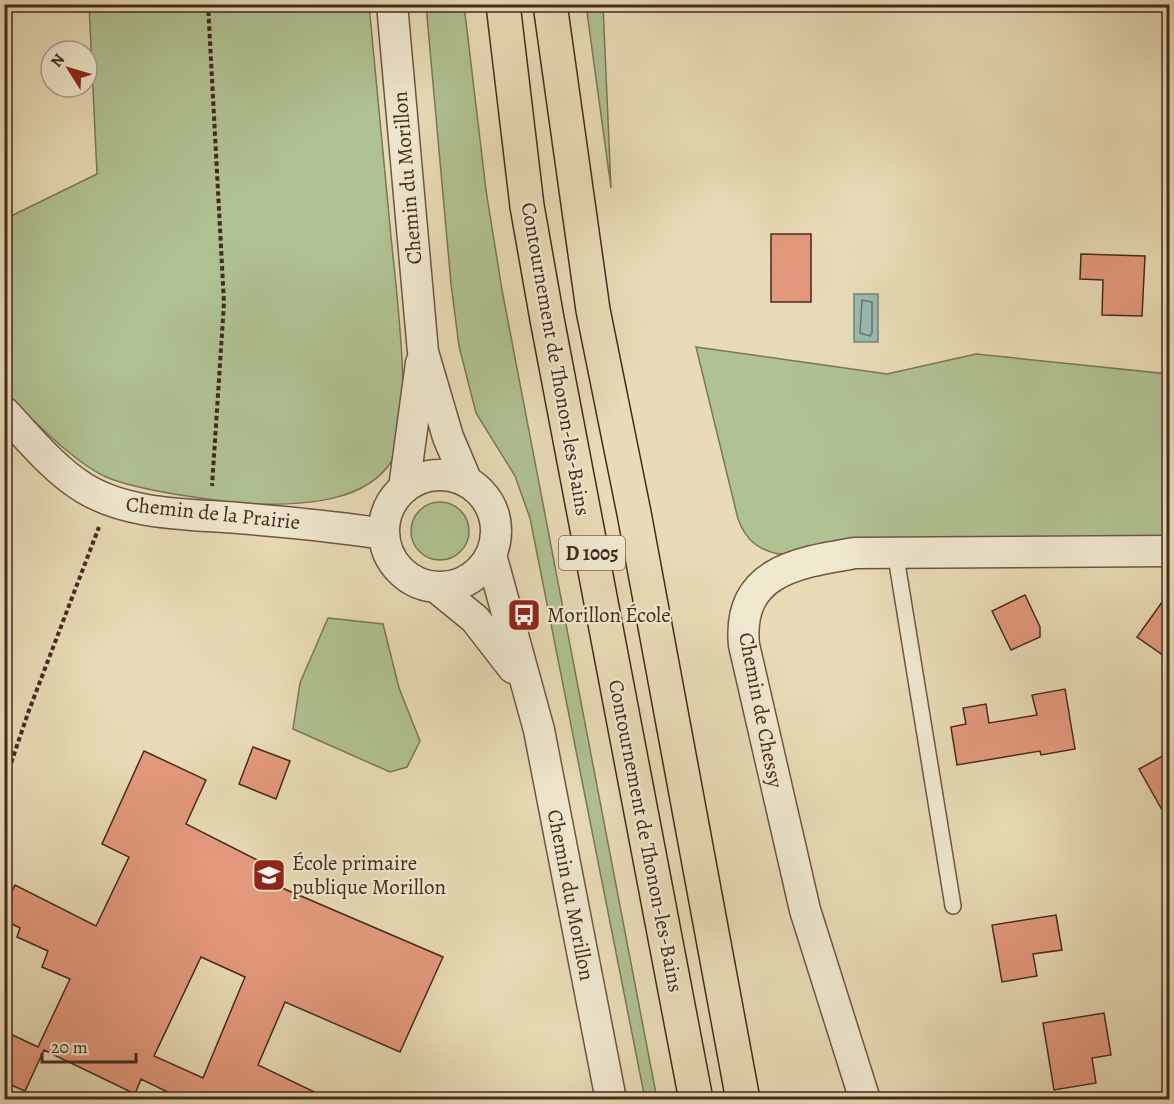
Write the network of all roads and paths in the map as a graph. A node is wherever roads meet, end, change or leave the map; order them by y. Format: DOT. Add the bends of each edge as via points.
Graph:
graph roads {
  1 [pos="208,4"];
  2 [pos="392,4"];
  3 [pos="503,4"];
  4 [pos="550,4"];
  5 [pos="423,351"];
  6 [pos="4,412"];
  7 [pos="467,482"];
  8 [pos="404,488"];
  9 [pos="109,501"];
  10 [pos="209,516"];
  11 [pos="383,534"];
  12 [pos="895,551"];
  13 [pos="1170,551"];
  14 [pos="491,555"];
  15 [pos="437,588"];
  16 [pos="527,691"];
  17 [pos="4,784"];
  18 [pos="953,906"];
  19 [pos="611,1100"];
  20 [pos="696,1100"];
  21 [pos="743,1100"];
  22 [pos="865,1100"];
  1 -- 10 [label="path" via="225,303"];
  2 -- 5 [label="street, Chemin du Morillon"];
  3 -- 20 [label="highway, Contournement de Thonon-les-Bains / D 1005" via="527,206"];
  4 -- 21 [label="highway, D 1005" via="593,310"];
  5 -- 7 [label="street, Chemin du Morillon" via="448,437"];
  5 -- 8 [label="street, Chemin du Morillon"];
  6 -- 9 [label="street, Chemin de la Prairie" via="64,473"];
  7 -- 8 [label="street" via="435,475"];
  7 -- 14 [label="street" via="480,492 493,514 496,530"];
  8 -- 11 [label="street" via="388,509"];
  9 -- 10 [label="street, Chemin de la Prairie"];
  9 -- 17 [label="path"];
  10 -- 11 [label="street, Chemin de la Prairie"];
  11 -- 15 [label="street" via="390,558 400,572 421,585"];
  12 -- 13 [label="street, Chemin de Chessy"];
  12 -- 18 [label="lane"];
  12 -- 22 [label="street, Chemin de Chessy" via="816,560 774,574 752,597 742,628 805,910"];
  14 -- 15 [label="street" via="469,580"];
  14 -- 16 [label="street, Chemin du Morillon"];
  15 -- 16 [label="street, Chemin du Morillon" via="484,628"];
  16 -- 19 [label="street, Chemin du Morillon"];
}
